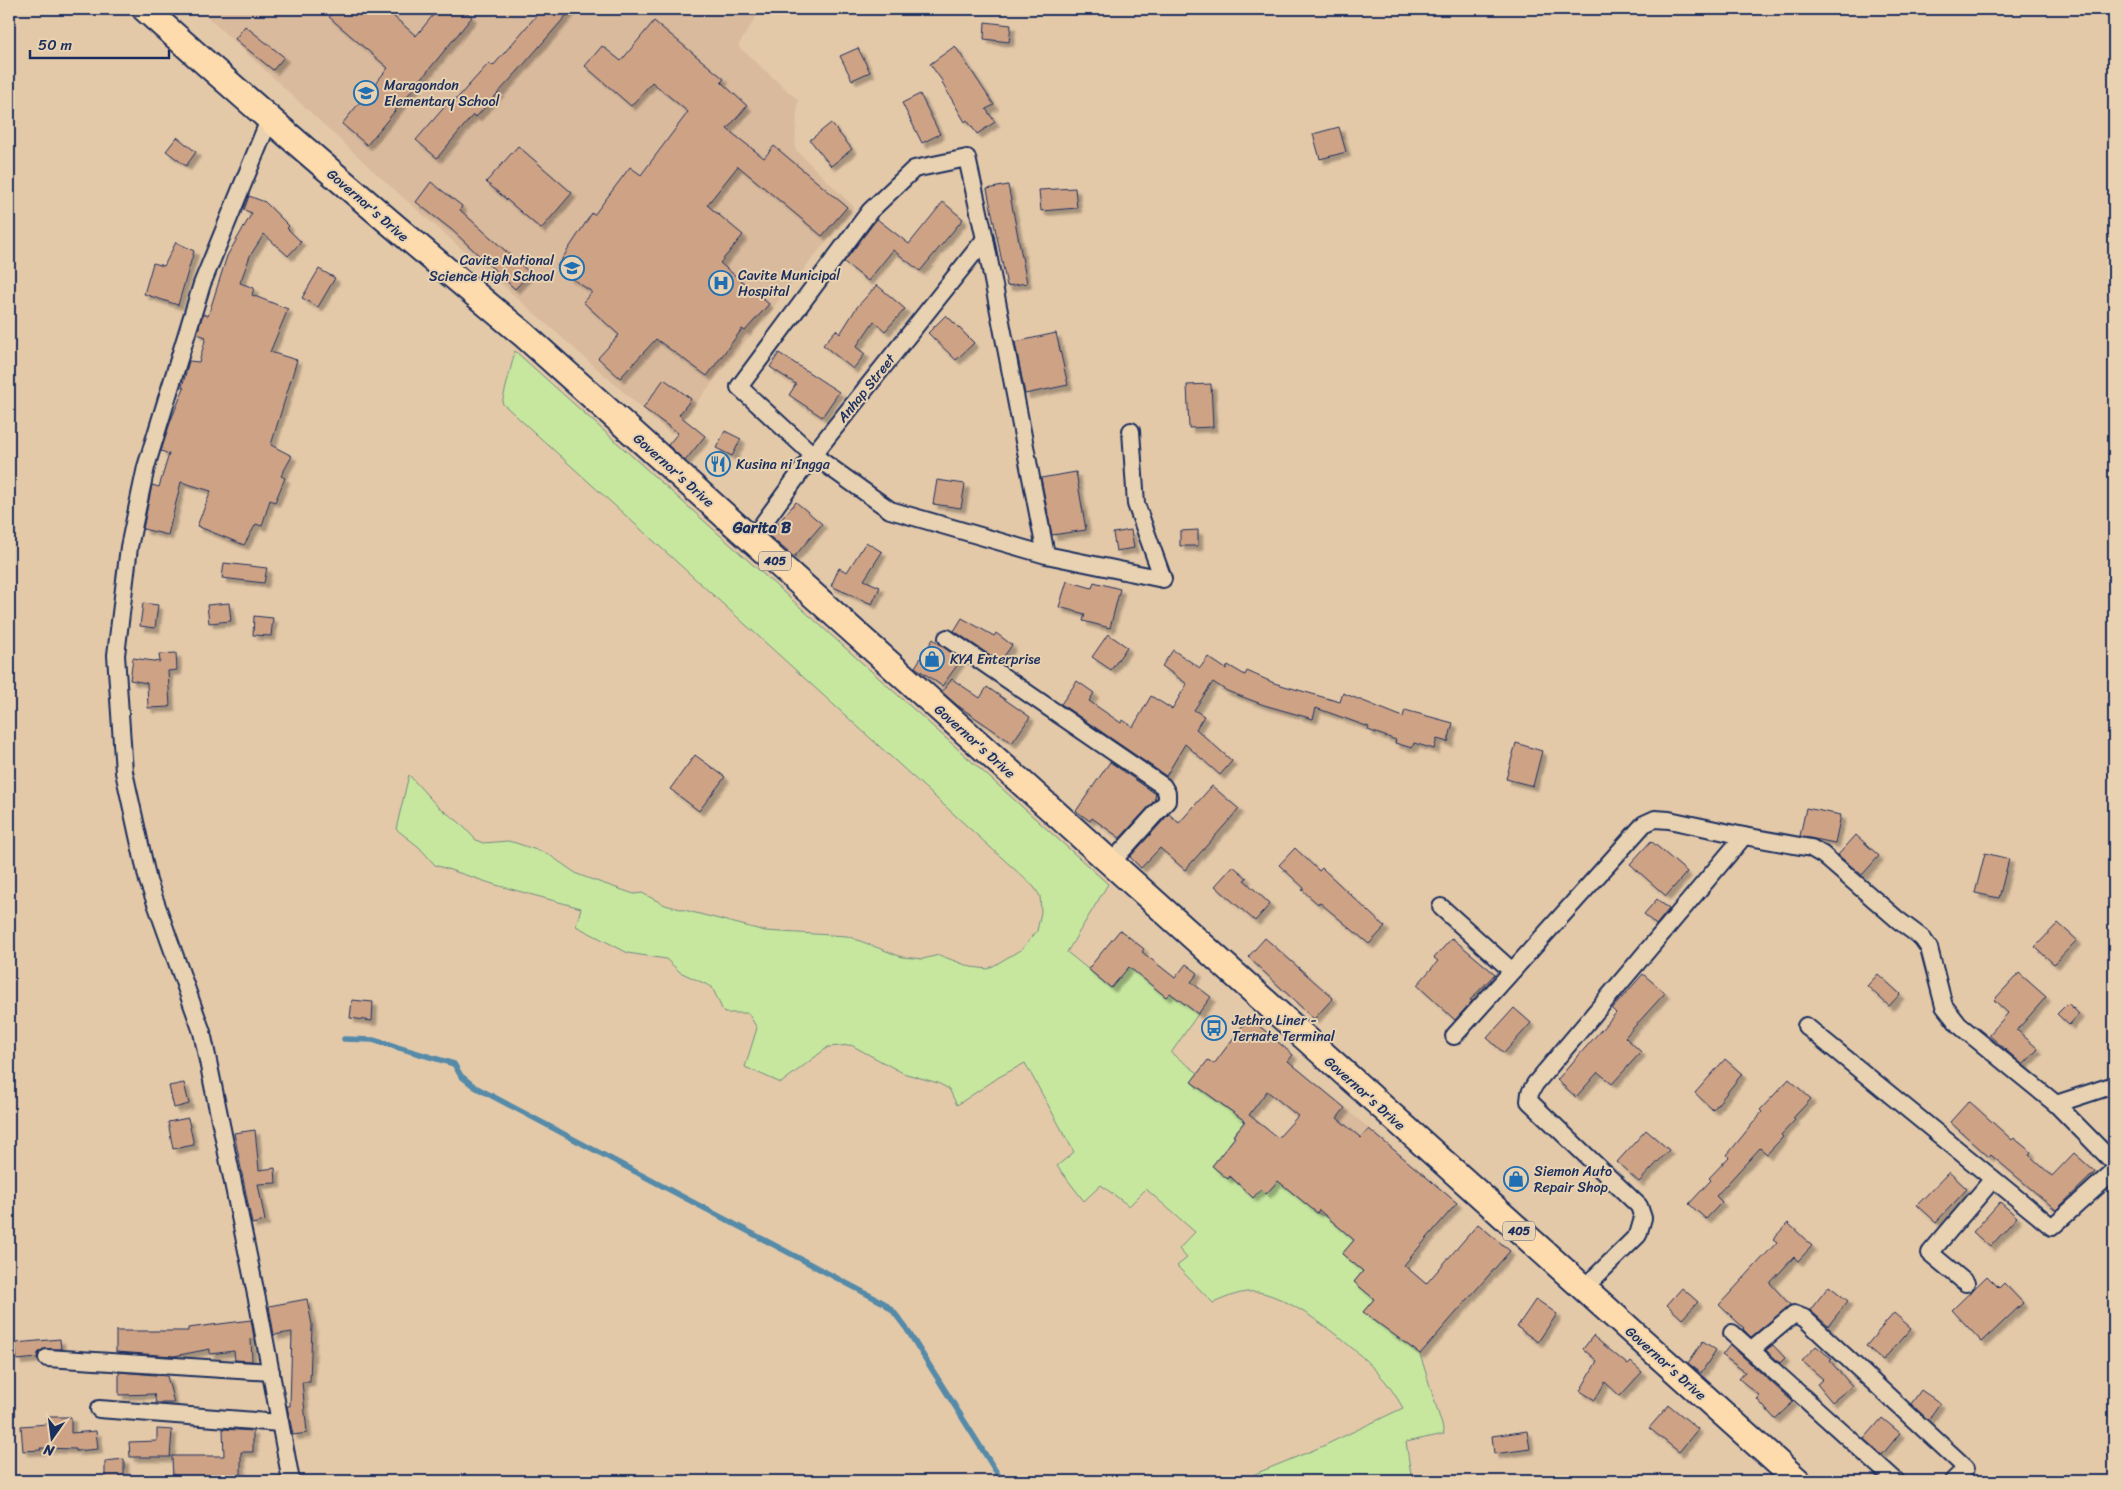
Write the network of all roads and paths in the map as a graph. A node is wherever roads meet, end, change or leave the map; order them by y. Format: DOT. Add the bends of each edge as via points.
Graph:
graph roads {
  1 [pos="145,9"];
  2 [pos="269,120"];
  3 [pos="985,239"];
  4 [pos="1131,431"];
  5 [pos="813,454"];
  6 [pos="751,540"];
  7 [pos="1046,555"];
  8 [pos="947,638"];
  9 [pos="1744,836"];
  10 [pos="1110,864"];
  11 [pos="1441,907"];
  12 [pos="1512,971"];
  13 [pos="1806,1026"];
  14 [pos="1454,1036"];
  15 [pos="2114,1085"];
  16 [pos="2056,1104"];
  17 [pos="2114,1163"];
  18 [pos="2114,1172"];
  19 [pos="1993,1179"];
  20 [pos="1966,1283"];
  21 [pos="1583,1289"];
  22 [pos="1732,1333"];
  23 [pos="1751,1350"];
  24 [pos="47,1358"];
  25 [pos="271,1372"];
  26 [pos="100,1409"];
  27 [pos="280,1423"];
  28 [pos="291,1481"];
  29 [pos="1798,1481"];
  30 [pos="1896,1481"];
  31 [pos="1953,1481"];
  1 -- 2 [label="main road, Governor's Drive / 405"];
  2 -- 6 [label="main road, Governor's Drive / 405" via="523,334"];
  2 -- 25 [label="street" via="202,284 146,466 129,547 116,655 124,772 148,881 202,1032"];
  3 -- 5 [label="street, Anhap Street"];
  3 -- 5 [label="street" via="967,158 914,169 870,211 739,387"];
  3 -- 7 [label="street"];
  4 -- 7 [label="street" via="1136,504 1163,579"];
  5 -- 6 [label="street, Anhap Street"];
  5 -- 7 [label="street" via="890,510"];
  6 -- 10 [label="main road, Governor's Drive / 405"];
  8 -- 10 [label="street" via="1163,786 1167,800"];
  9 -- 12 [label="street" via="1669,820 1655,819 1644,824"];
  9 -- 16 [label="street" via="1811,848 1914,931 1929,948 1944,1006 1952,1017"];
  9 -- 21 [label="street" via="1530,1093 1529,1101 1639,1206 1643,1218 1638,1235"];
  10 -- 21 [label="main road, Governor's Drive / 405"];
  11 -- 12 [label="street"];
  12 -- 14 [label="street"];
  13 -- 19 [label="street"];
  15 -- 16 [label="street"];
  16 -- 17 [label="street"];
  18 -- 19 [label="street" via="2052,1227"];
  19 -- 20 [label="street" via="1930,1253"];
  21 -- 29 [label="main road, Governor's Drive / 405"];
  22 -- 23 [label="street"];
  23 -- 30 [label="street"];
  23 -- 31 [label="street" via="1794,1314 1804,1318 1966,1468"];
  24 -- 25 [label="street"];
  25 -- 27 [label="street"];
  26 -- 27 [label="street"];
  27 -- 28 [label="street"];
}
